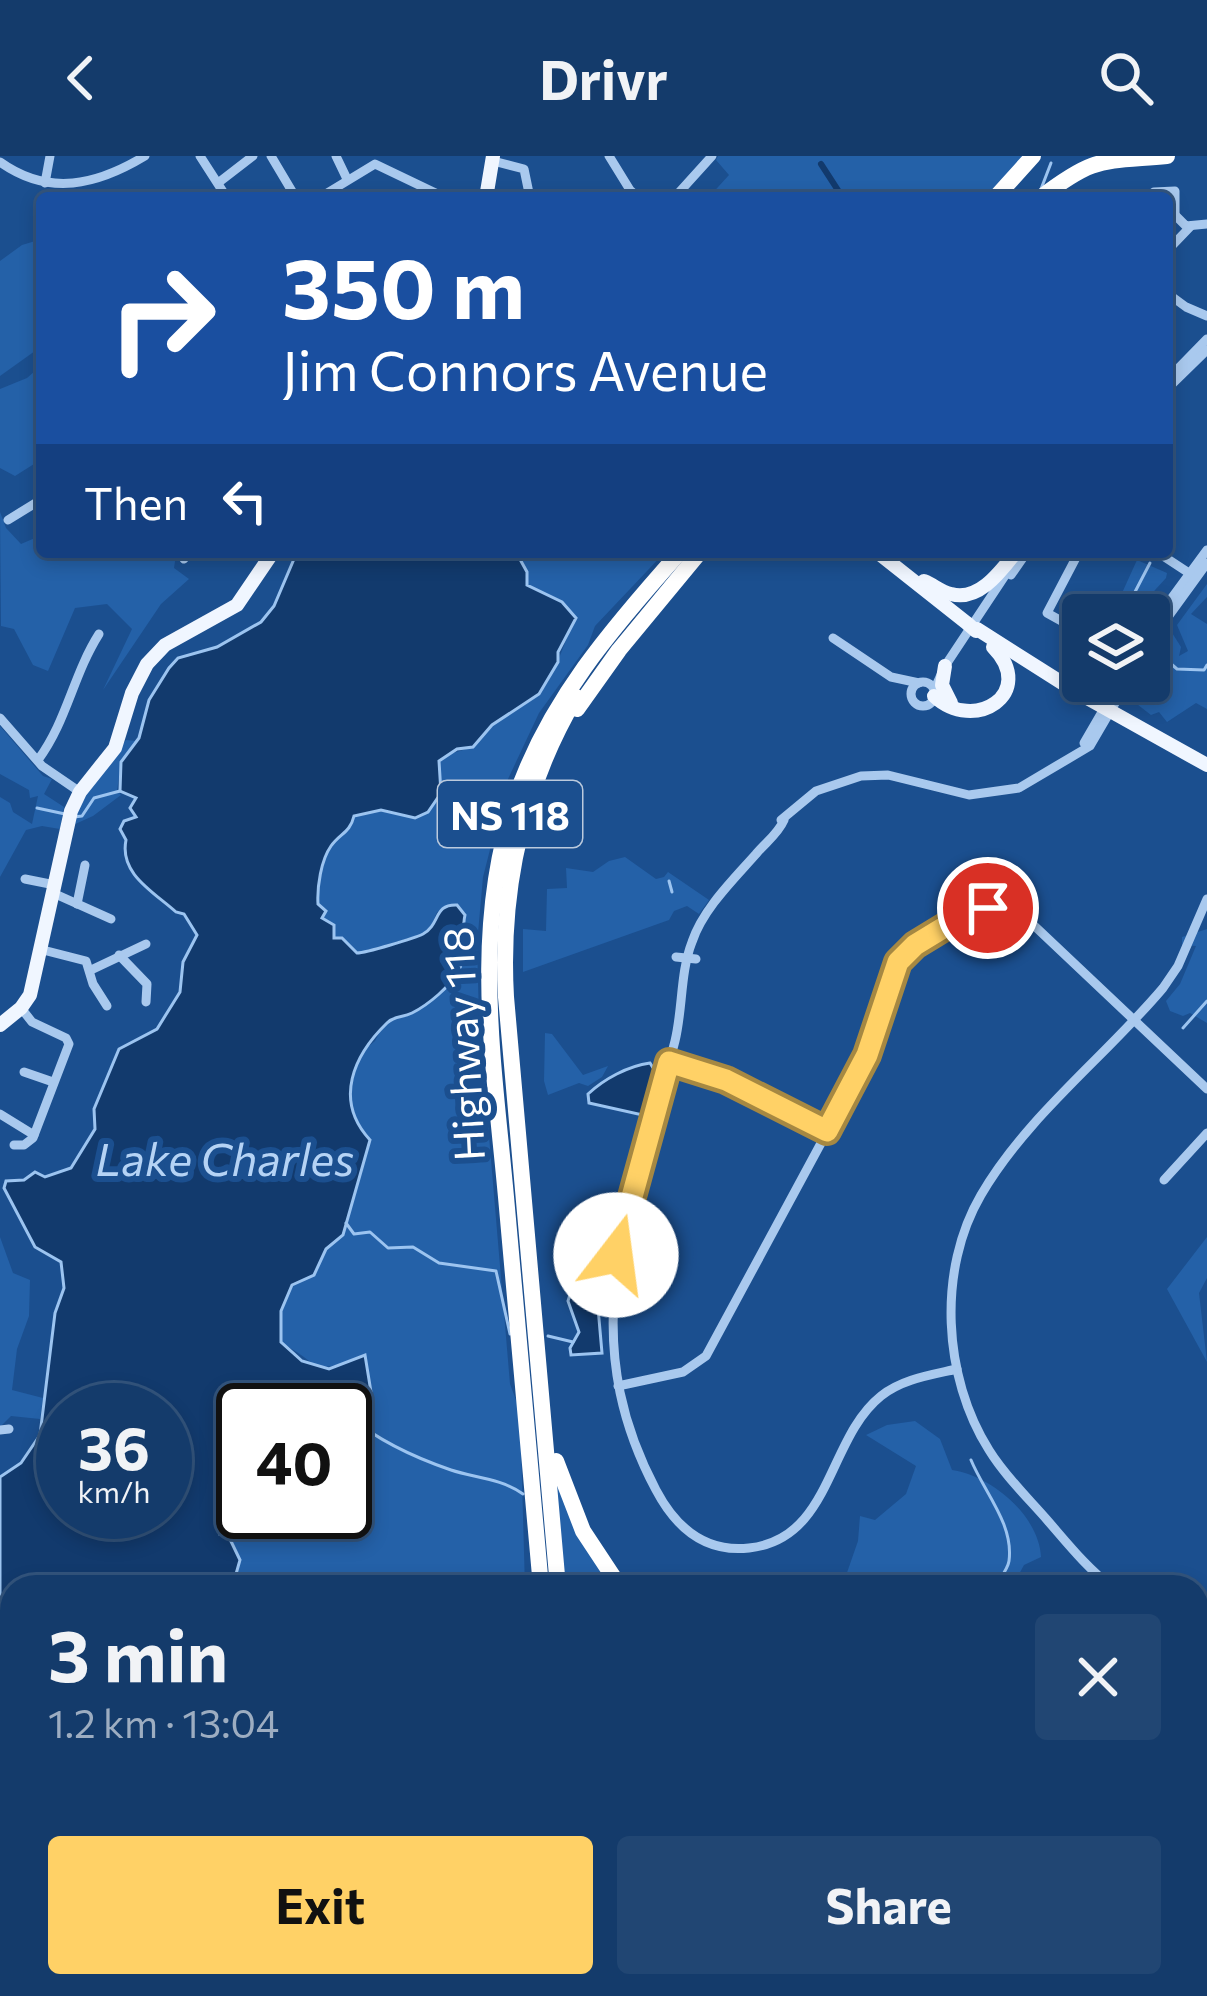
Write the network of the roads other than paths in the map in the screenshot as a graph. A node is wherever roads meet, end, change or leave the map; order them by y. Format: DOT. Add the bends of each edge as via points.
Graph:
graph roads {
  1 [pos="50,156"];
  2 [pos="145,156"];
  3 [pos="200,156"];
  4 [pos="253,156"];
  5 [pos="271,156"];
  6 [pos="336,156"];
  7 [pos="609,156"];
  8 [pos="712,156"];
  9 [pos="1039,156"];
  10 [pos="1075,156"];
  11 [pos="1167,156"];
  12 [pos="493,159"];
  13 [pos="124,161"];
  14 [pos="0,162"];
  15 [pos="347,179"];
  16 [pos="218,183"];
  17 [pos="45,184"];
  18 [pos="223,192"];
  19 [pos="292,192"];
  20 [pos="328,192"];
  21 [pos="421,192"];
  22 [pos="487,192"];
  23 [pos="529,192"];
  24 [pos="632,192"];
  25 [pos="679,192"];
  26 [pos="1003,192"];
  27 [pos="1014,192"];
  28 [pos="1045,192"];
  29 [pos="1046,192"];
  30 [pos="1157,192"];
  31 [pos="1173,204"];
  32 [pos="1173,219"];
  33 [pos="1207,224"];
  34 [pos="1190,227"];
  35 [pos="1173,245"];
  36 [pos="1173,297"];
  37 [pos="1207,316"];
  38 [pos="1207,340"];
  39 [pos="1207,350"];
  40 [pos="1173,374"];
  41 [pos="1173,383"];
  42 [pos="36,503"];
  43 [pos="8,520"];
  44 [pos="1207,550"];
  45 [pos="269,558"];
  46 [pos="665,558"];
  47 [pos="690,558"];
  48 [pos="691,558"];
  49 [pos="885,558"];
  50 [pos="895,558"];
  51 [pos="1015,558"];
  52 [pos="1017,558"];
  53 [pos="1076,558"];
  54 [pos="1166,558"];
  55 [pos="1207,562"];
  56 [pos="1191,574"];
  57 [pos="924,581"];
  58 [pos="1170,602"];
  59 [pos="1170,608"];
  60 [pos="1062,622"];
  61 [pos="975,625"];
  62 [pos="99,634"];
  63 [pos="833,638"];
  64 [pos="945,666"];
  65 [pos="918,686"];
  66 [pos="934,693"];
  67 [pos="1114,702"];
  68 [pos="1111,707"];
  69 [pos="965,711"];
  70 [pos="0,718"];
  71 [pos="38,760"];
  72 [pos="1207,760"];
  73 [pos="81,790"];
  74 [pos="504,838"];
  75 [pos="85,865"];
  76 [pos="25,879"];
  77 [pos="54,889"];
  78 [pos="1207,899"];
  79 [pos="76,904"];
  80 [pos="111,919"];
  81 [pos="146,944"];
  82 [pos="43,950"];
  83 [pos="119,955"];
  84 [pos="91,970"];
  85 [pos="146,1002"];
  86 [pos="107,1006"];
  87 [pos="21,1008"];
  88 [pos="1134,1022"];
  89 [pos="0,1025"];
  90 [pos="669,1062"];
  91 [pos="24,1072"];
  92 [pos="53,1082"];
  93 [pos="1207,1089"];
  94 [pos="0,1114"];
  95 [pos="827,1131"];
  96 [pos="1207,1133"];
  97 [pos="34,1135"];
  98 [pos="14,1145"];
  99 [pos="1164,1180"];
  100 [pos="534,1309"];
  101 [pos="957,1369"];
  102 [pos="618,1386"];
  103 [pos="537,1575"];
  104 [pos="557,1575"];
  105 [pos="611,1575"];
  106 [pos="1099,1575"];
  1 -- 17 [label="street"];
  2 -- 13 [label="street"];
  3 -- 16 [label="street"];
  4 -- 16 [label="street"];
  5 -- 19 [label="street"];
  6 -- 15 [label="street"];
  7 -- 24 [label="street"];
  8 -- 25 [label="street"];
  9 -- 26 [label="highway"];
  9 -- 27 [label="highway"];
  10 -- 28 [label="highway"];
  11 -- 29 [label="highway" via="1093,161"];
  12 -- 22 [label="main road"];
  12 -- 23 [label="street" via="524,169"];
  13 -- 17 [label="street" via="91,182"];
  14 -- 17 [label="street"];
  15 -- 20 [label="street"];
  15 -- 21 [label="street" via="375,164"];
  16 -- 18 [label="street"];
  30 -- 31 [label="street" via="1175,191"];
  32 -- 34 [label="street"];
  33 -- 34 [label="street"];
  34 -- 35 [label="street"];
  36 -- 37 [label="street"];
  38 -- 40 [label="street"];
  39 -- 41 [label="street"];
  42 -- 43 [label="street"];
  44 -- 56 [label="street"];
  45 -- 73 [label="main road" via="237,604 147,664 116,748"];
  46 -- 74 [label="highway" via="557,701 520,778"];
  47 -- 74 [label="highway, Highway 118 / NS 118" via="593,654 560,703"];
  48 -- 100 [label="highway, Highway 118 / NS 118" via="569,722 510,883 506,997"];
  49 -- 61 [label="main road"];
  50 -- 57 [label="main road"];
  51 -- 57 [label="main road" via="970,595"];
  52 -- 64 [label="street"];
  53 -- 60 [label="street" via="1047,613"];
  54 -- 56 [label="street"];
  55 -- 56 [label="street"];
  56 -- 58 [label="street"];
  56 -- 59 [label="street"];
  57 -- 61 [label="main road"];
  61 -- 68 [label="main road"];
  61 -- 69 [label="main road" via="1001,655 1009,681 994,704"];
  62 -- 71 [label="street"];
  63 -- 65 [label="street"];
  64 -- 65 [label="street"];
  64 -- 66 [label="street"];
  64 -- 69 [label="main road" via="946,697"];
  65 -- 66 [label="street"];
  65 -- 66 [label="street" via="920,705"];
  66 -- 69 [label="main road"];
  67 -- 68 [label="street"];
  68 -- 72 [label="main road"];
  68 -- 90 [label="street" via="1097,738 1072,757 988,796 888,775 847,778 809,795 702,920 686,958"];
  70 -- 71 [label="street"];
  71 -- 73 [label="street"];
  73 -- 77 [label="main road"];
  74 -- 103 [label="highway, Highway 118 / NS 118" via="490,919 489,998"];
  75 -- 79 [label="street"];
  76 -- 77 [label="street"];
  77 -- 79 [label="street"];
  77 -- 82 [label="main road"];
  78 -- 88 [label="street" via="1171,978"];
  79 -- 80 [label="street"];
  81 -- 83 [label="street"];
  82 -- 84 [label="street" via="83,959"];
  82 -- 87 [label="main road"];
  83 -- 84 [label="street"];
  83 -- 85 [label="street" via="147,984"];
  84 -- 86 [label="street"];
  87 -- 89 [label="main road"];
  87 -- 92 [label="street" via="68,1040"];
  88 -- 93 [label="street"];
  88 -- 95 [label="street" via="1025,917 996,908 971,912 898,962 867,1055"];
  88 -- 101 [label="street" via="1024,1136 974,1207 952,1292"];
  90 -- 95 [label="street" via="726,1080"];
  90 -- 102 [label="street" via="616,1255"];
  91 -- 92 [label="street"];
  92 -- 97 [label="street"];
  94 -- 97 [label="street"];
  95 -- 102 [label="street" via="703,1359 674,1375"];
  96 -- 99 [label="street"];
  97 -- 98 [label="street"];
  100 -- 104 [label="highway, Highway 118 / NS 118"];
  100 -- 105 [label="highway" via="564,1488"];
  101 -- 102 [label="street" via="882,1395 802,1522 772,1542 737,1549 703,1541 670,1514 630,1434"];
  101 -- 106 [label="street" via="989,1451"];
}
